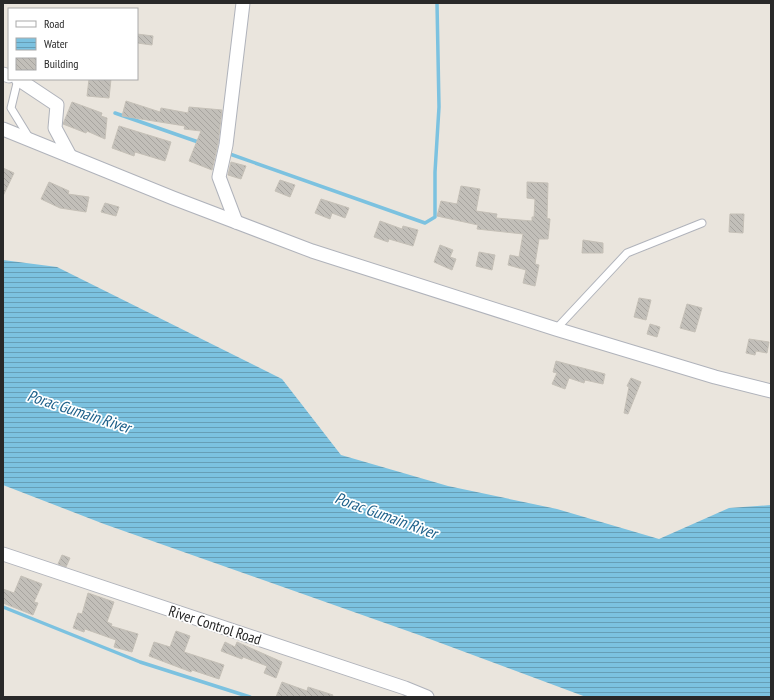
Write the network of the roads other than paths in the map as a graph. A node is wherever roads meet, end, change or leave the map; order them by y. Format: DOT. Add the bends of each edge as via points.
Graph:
graph roads {
  1 [pos="243,3"];
  2 [pos="18,80"];
  3 [pos="20,80"];
  4 [pos="3,128"];
  5 [pos="30,139"];
  6 [pos="70,156"];
  7 [pos="236,222"];
  8 [pos="702,223"];
  9 [pos="556,329"];
  10 [pos="771,391"];
  11 [pos="3,554"];
  12 [pos="427,697"];
  1 -- 7 [label="street" via="224,160 219,177"];
  2 -- 5 [label="lane" via="11,108"];
  3 -- 6 [label="street" via="58,105 55,128"];
  4 -- 5 [label="street"];
  5 -- 6 [label="street"];
  6 -- 7 [label="street"];
  7 -- 9 [label="street" via="312,251"];
  8 -- 9 [label="lane" via="627,253"];
  9 -- 10 [label="street" via="715,377"];
  11 -- 12 [label="street, River Control Road"];
}
